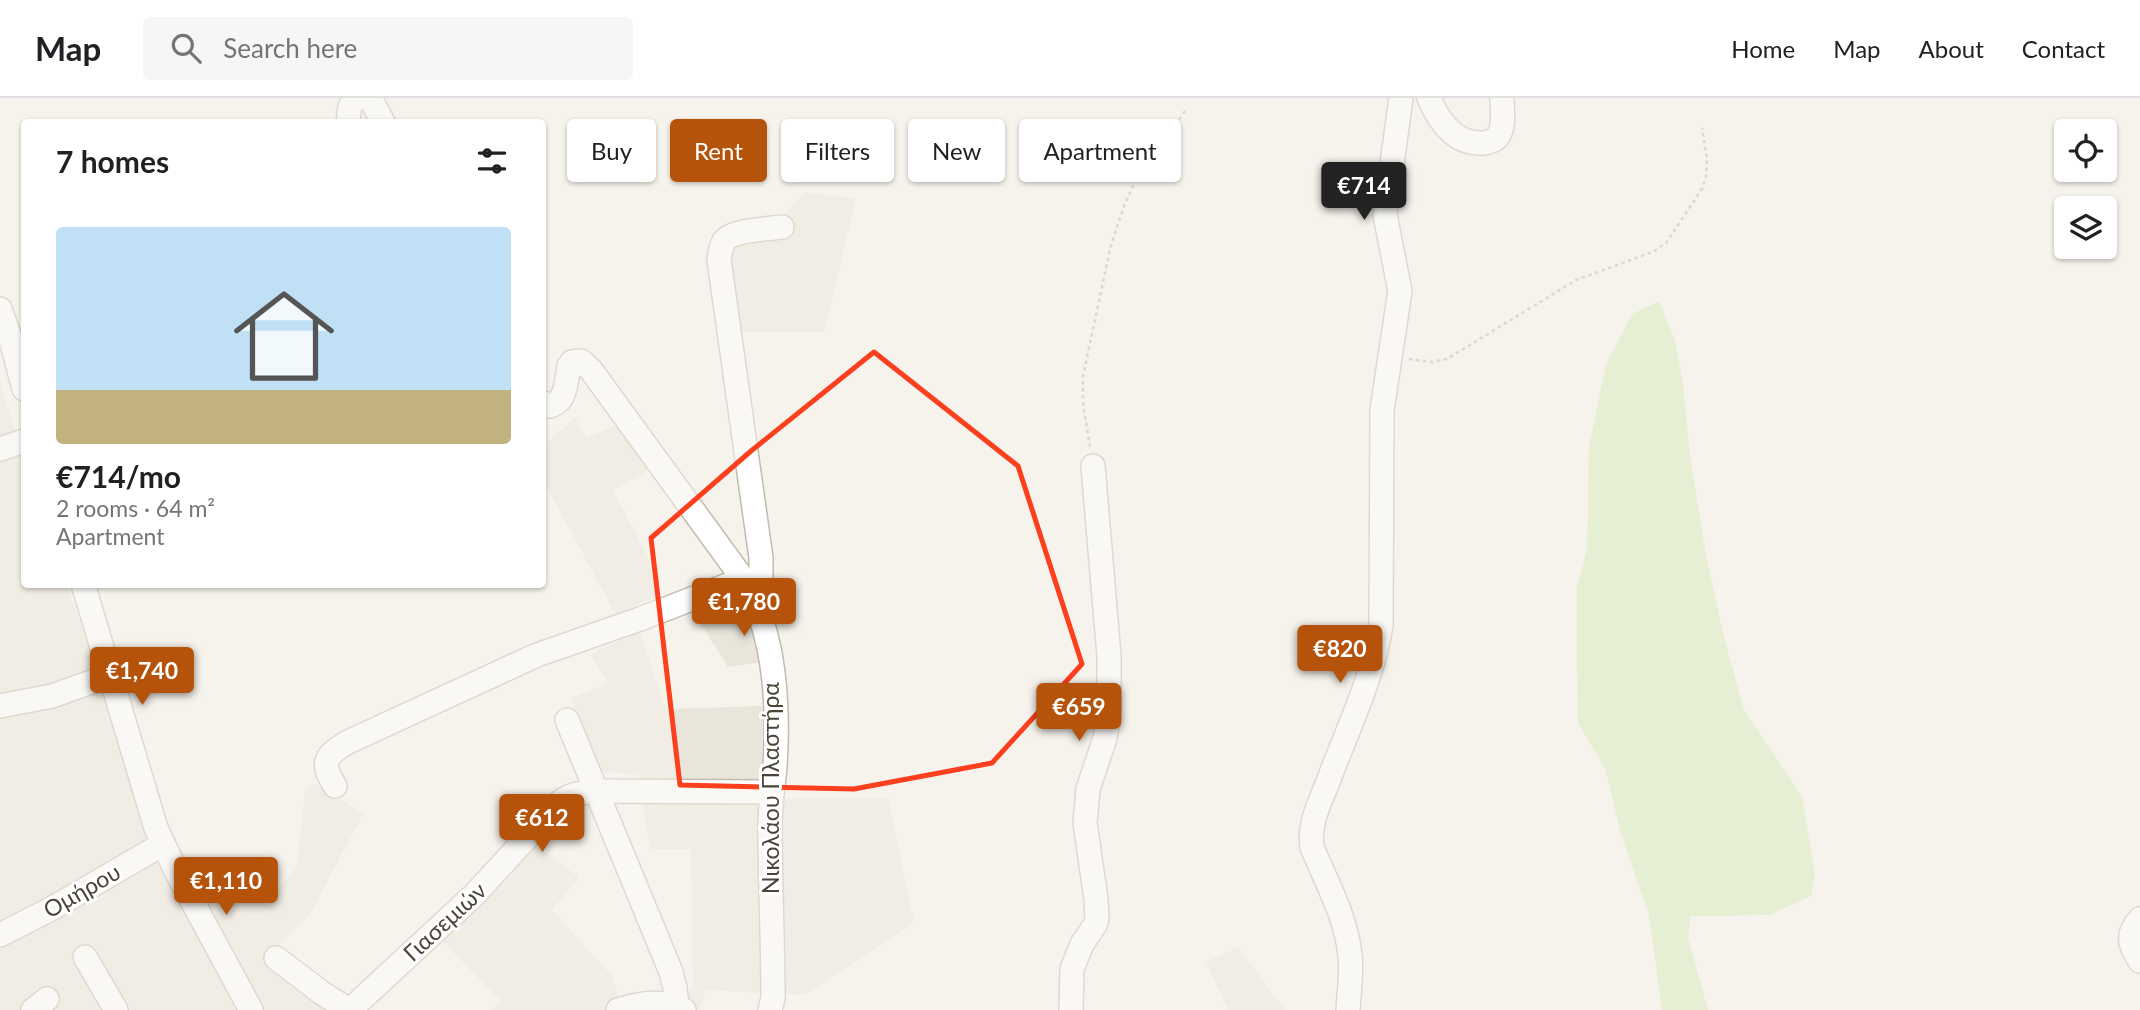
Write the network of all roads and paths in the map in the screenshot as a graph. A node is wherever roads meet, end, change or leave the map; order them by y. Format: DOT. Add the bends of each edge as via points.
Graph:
graph roads {
  1 [pos="358,98"];
  2 [pos="370,98"];
  3 [pos="1401,98"];
  4 [pos="1429,98"];
  5 [pos="1502,98"];
  6 [pos="1185,111"];
  7 [pos="349,119"];
  8 [pos="381,119"];
  9 [pos="1702,128"];
  10 [pos="782,227"];
  11 [pos="0,309"];
  12 [pos="1392,354"];
  13 [pos="21,378"];
  14 [pos="546,404"];
  15 [pos="21,442"];
  16 [pos="0,449"];
  17 [pos="1093,466"];
  18 [pos="743,579"];
  19 [pos="84,588"];
  20 [pos="757,606"];
  21 [pos="111,675"];
  22 [pos="0,706"];
  23 [pos="567,720"];
  24 [pos="334,786"];
  25 [pos="596,791"];
  26 [pos="772,792"];
  27 [pos="163,844"];
  28 [pos="2140,919"];
  29 [pos="0,935"];
  30 [pos="85,957"];
  31 [pos="276,958"];
  32 [pos="2140,961"];
  33 [pos="680,1008"];
  34 [pos="116,1010"];
  35 [pos="251,1010"];
  36 [pos="349,1010"];
  37 [pos="618,1010"];
  38 [pos="770,1010"];
  39 [pos="1071,1010"];
  40 [pos="1349,1010"];
  1 -- 7 [label="street" via="349,109"];
  2 -- 8 [label="street"];
  3 -- 12 [label="street" via="1385,215 1400,291"];
  4 -- 5 [label="street" via="1450,132 1481,143 1498,136"];
  6 -- 17 [label="path" via="1143,164 1111,245 1083,376"];
  9 -- 12 [label="path" via="1706,177 1665,243 1653,252 1576,280 1447,359 1415,361"];
  10 -- 20 [label="street" via="735,234 725,240 719,260 761,558"];
  11 -- 13 [label="street"];
  12 -- 40 [label="street" via="1382,410 1381,625 1310,836 1348,938"];
  14 -- 18 [label="street, Νικολάου Πλαστήρα" via="560,401 571,363 586,365"];
  15 -- 16 [label="street"];
  17 -- 39 [label="street" via="1109,656 1109,713 1088,789 1085,822 1097,919 1072,969"];
  18 -- 20 [label="street, Νικολάου Πλαστήρα"];
  18 -- 24 [label="street" via="537,655 348,742 326,760"];
  19 -- 21 [label="street"];
  20 -- 26 [label="street, Νικολάου Πλαστήρα" via="774,689"];
  21 -- 22 [label="street" via="52,696"];
  21 -- 27 [label="street"];
  23 -- 25 [label="street"];
  25 -- 26 [label="street, Γιασεμιών"];
  25 -- 33 [label="street" via="671,972"];
  25 -- 36 [label="street, Γιασεμιών" via="573,794 560,802 487,882"];
  26 -- 38 [label="street, Νικολάου Πλαστήρα"];
  27 -- 29 [label="street, Ομήρου"];
  27 -- 35 [label="street"];
  28 -- 32 [label="street" via="2130,940"];
  30 -- 34 [label="street"];
  31 -- 36 [label="street"];
  33 -- 37 [label="street" via="655,1002"];
}
